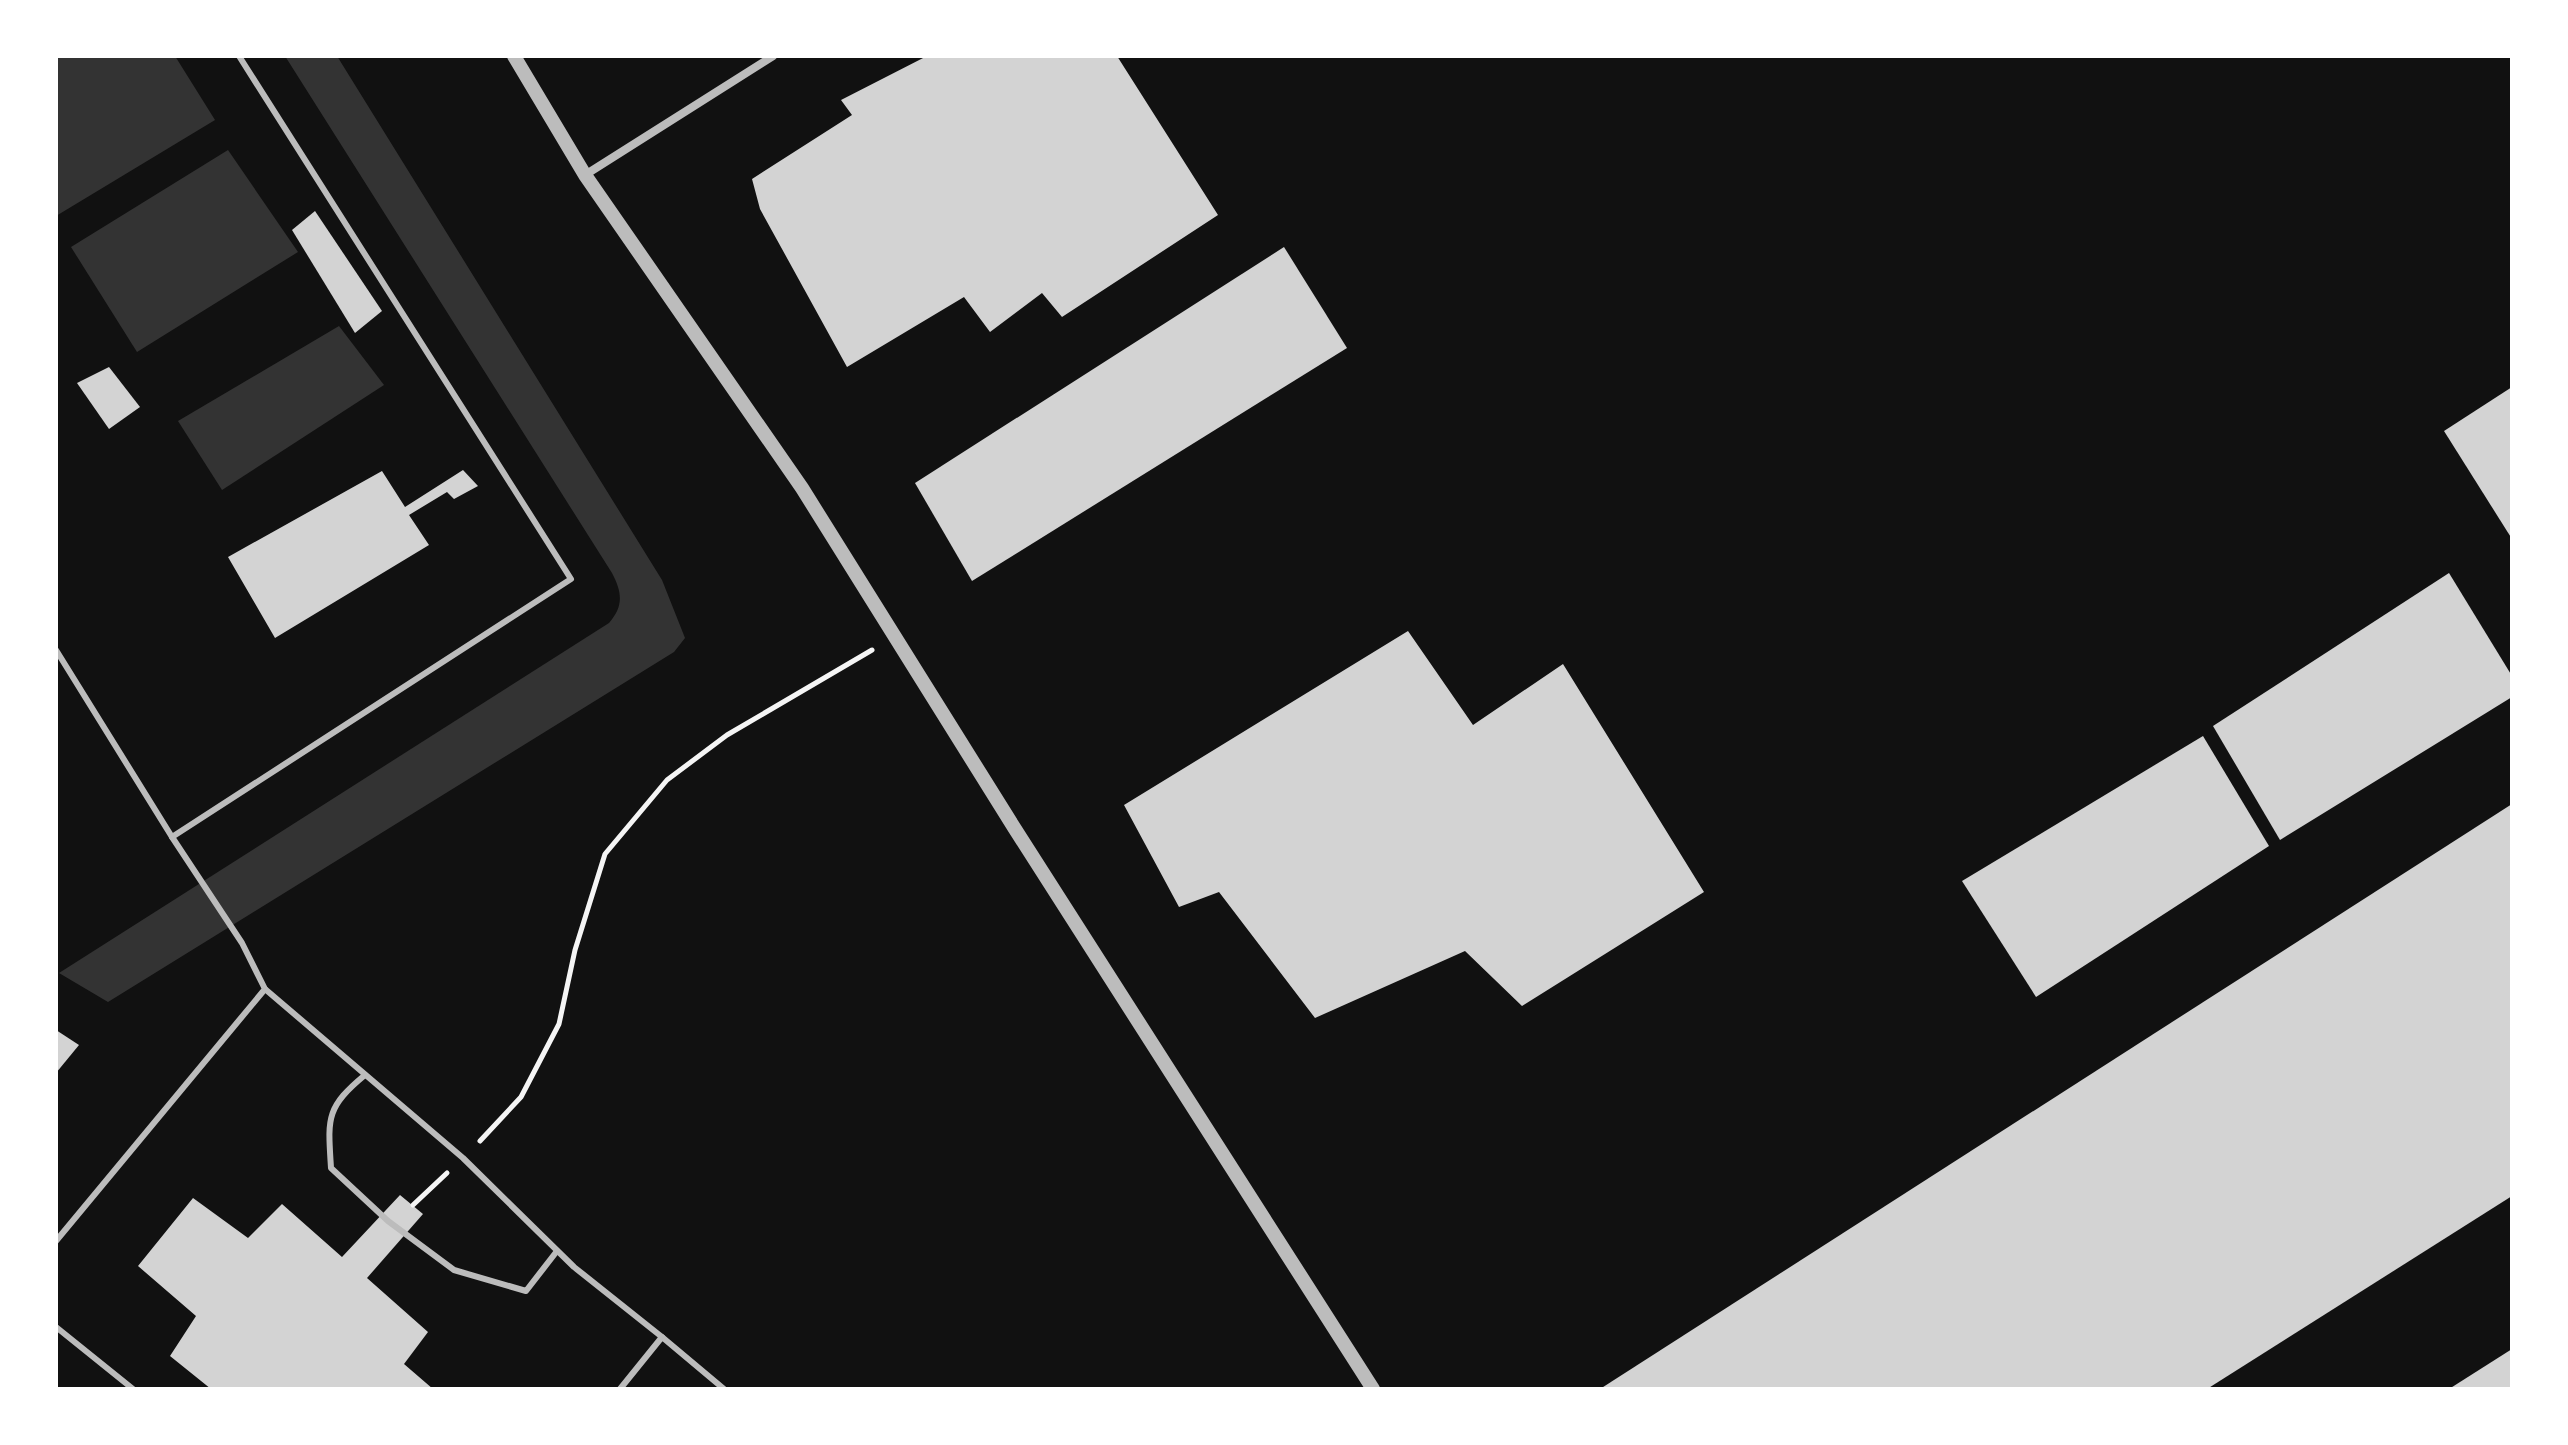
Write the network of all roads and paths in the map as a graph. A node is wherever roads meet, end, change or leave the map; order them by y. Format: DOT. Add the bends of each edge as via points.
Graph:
graph roads {
  1 [pos="239,56"];
  2 [pos="514,56"];
  3 [pos="773,56"];
  4 [pos="585,175"];
  5 [pos="894,637"];
  6 [pos="56,650"];
  7 [pos="172,837"];
  8 [pos="265,989"];
  9 [pos="365,1075"];
  10 [pos="463,1158"];
  11 [pos="413,1205"];
  12 [pos="56,1241"];
  13 [pos="557,1251"];
  14 [pos="56,1327"];
  15 [pos="662,1337"];
  16 [pos="133,1389"];
  17 [pos="620,1389"];
  18 [pos="724,1389"];
  19 [pos="1373,1389"];
  1 -- 7 [label="lane" via="571,579"];
  2 -- 4 [label="street"];
  3 -- 4 [label="street"];
  4 -- 5 [label="street" via="802,488"];
  5 -- 10 [label="path" via="727,735 667,780 605,854 559,1024 521,1097"];
  5 -- 19 [label="street"];
  6 -- 7 [label="lane"];
  7 -- 8 [label="lane" via="242,943"];
  8 -- 9 [label="lane"];
  8 -- 12 [label="lane"];
  9 -- 10 [label="lane"];
  9 -- 13 [label="lane" via="331,1111 331,1168 388,1221 454,1270 526,1291"];
  10 -- 11 [label="path"];
  10 -- 13 [label="lane"];
  13 -- 15 [label="lane"];
  14 -- 16 [label="lane"];
  15 -- 17 [label="lane"];
  15 -- 18 [label="lane"];
}
